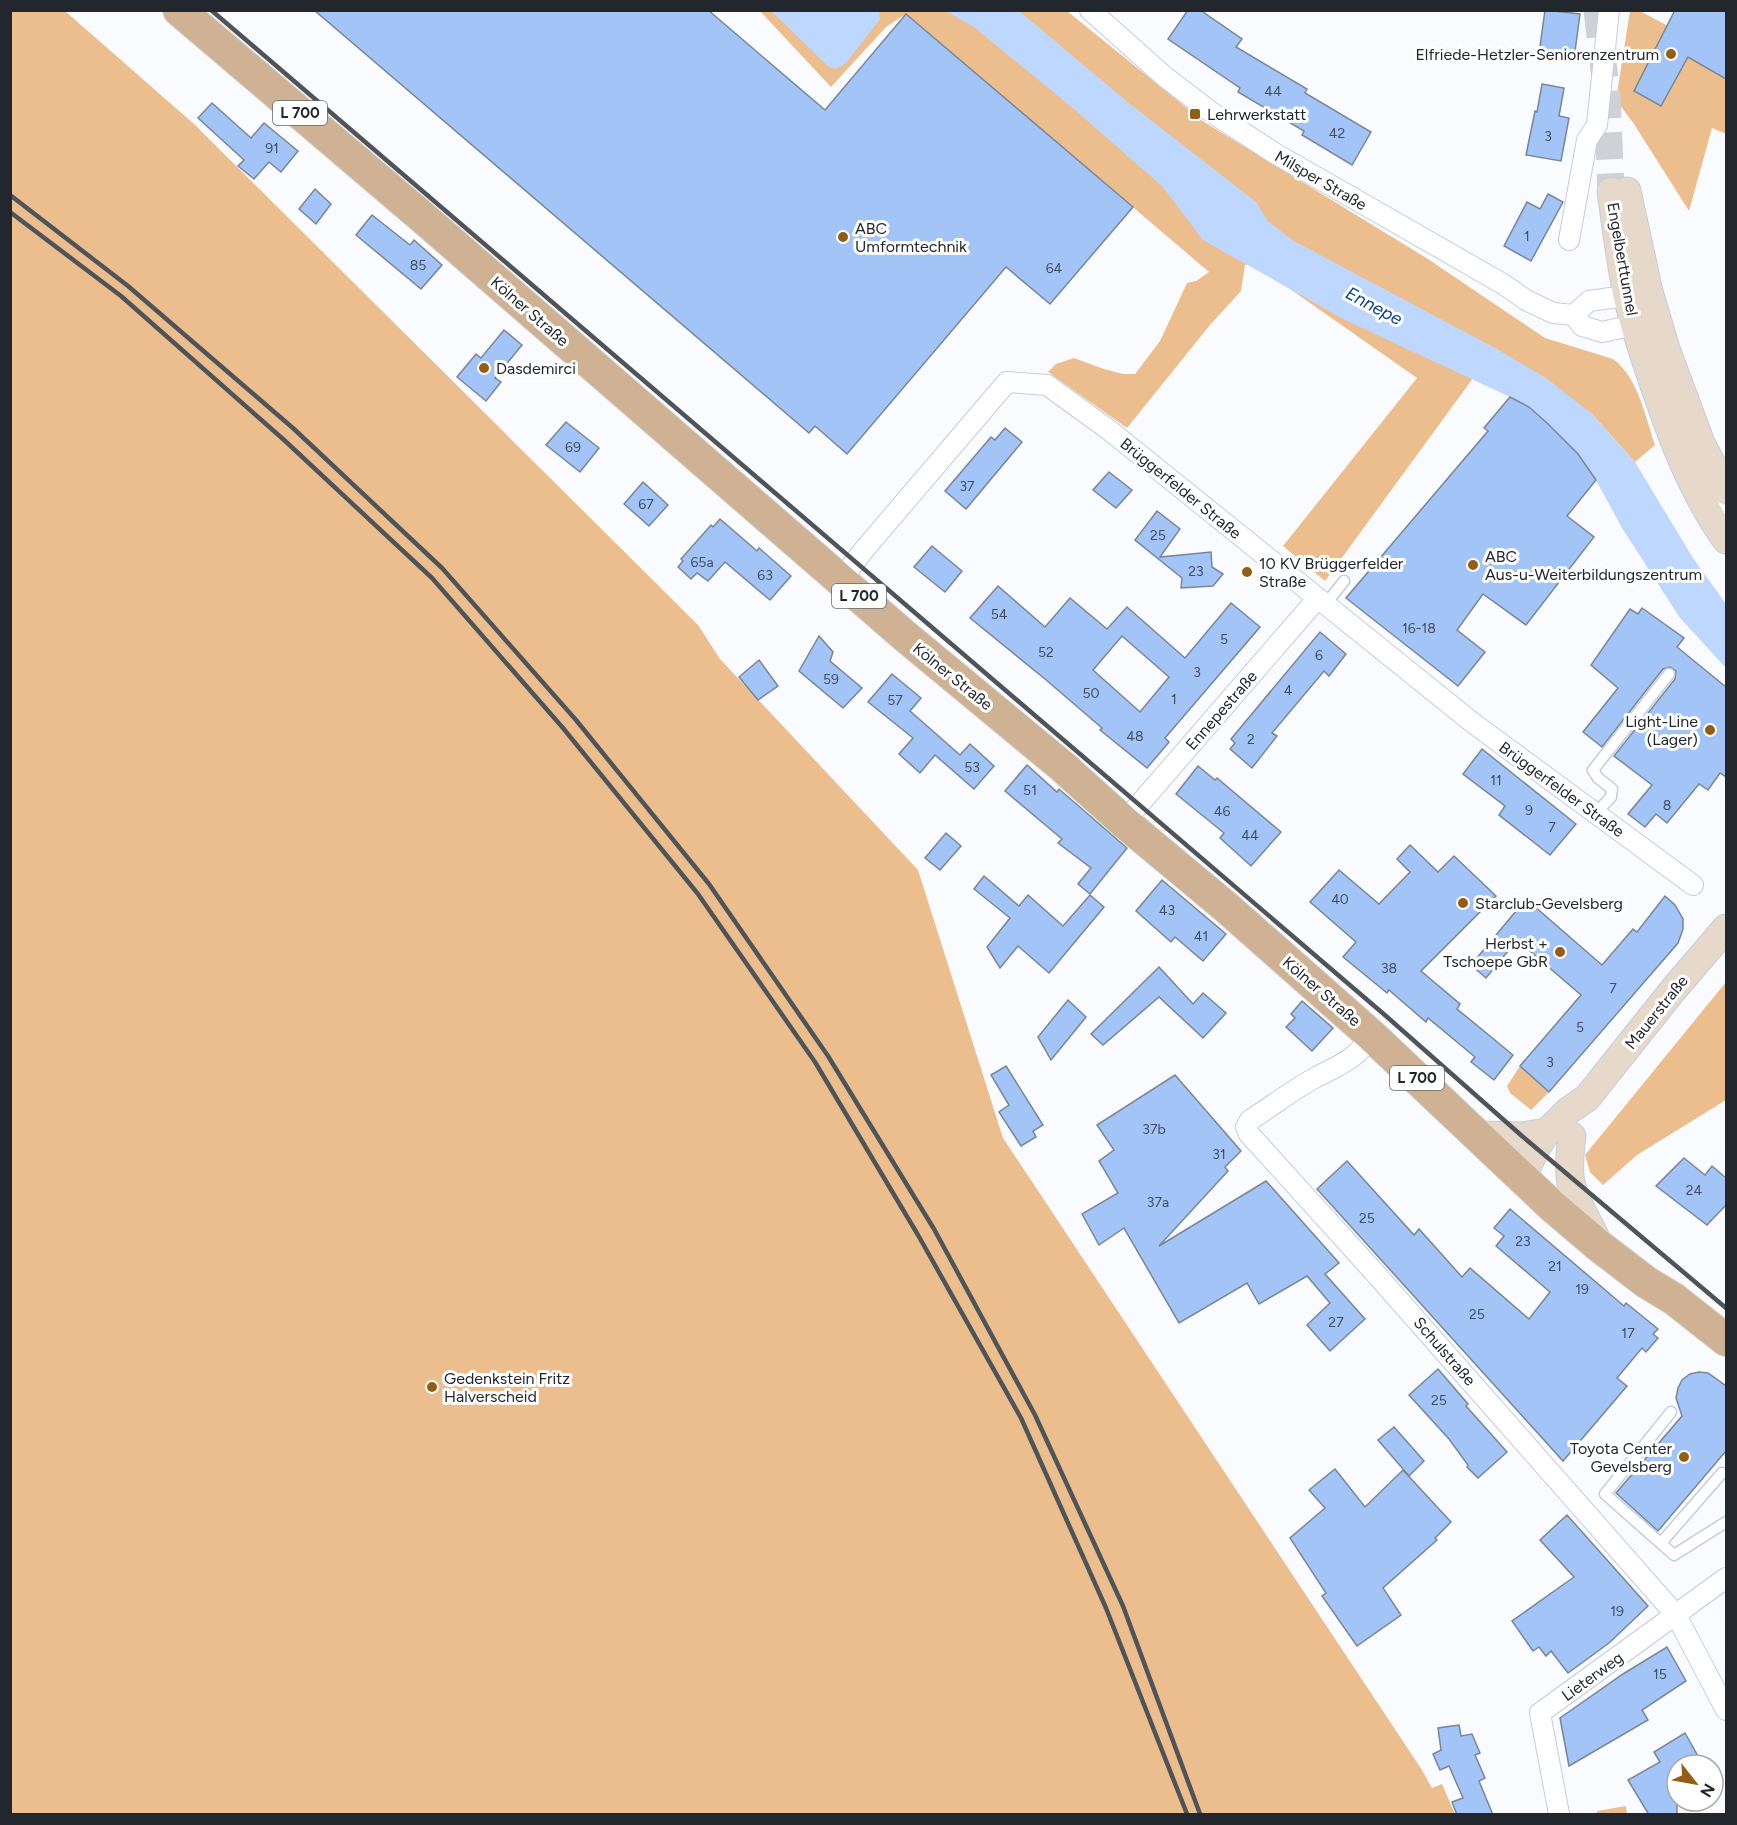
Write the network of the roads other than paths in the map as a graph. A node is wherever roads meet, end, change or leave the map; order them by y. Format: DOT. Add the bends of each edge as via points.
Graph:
graph roads {
  1 [pos="179,10"];
  2 [pos="1090,10"];
  3 [pos="1610,10"];
  4 [pos="1619,191"];
  5 [pos="1569,240"];
  6 [pos="1638,295"];
  7 [pos="1574,315"];
  8 [pos="1646,323"];
  9 [pos="1726,491"];
  10 [pos="1718,511"];
  11 [pos="1726,540"];
  12 [pos="841,580"];
  13 [pos="1344,581"];
  14 [pos="1321,602"];
  15 [pos="1670,674"];
  16 [pos="1595,814"];
  17 [pos="1124,822"];
  18 [pos="1693,885"];
  19 [pos="1726,928"];
  20 [pos="1372,1036"];
  21 [pos="1559,1134"];
  22 [pos="1478,1136"];
  23 [pos="1522,1177"];
  24 [pos="1599,1246"];
  25 [pos="1726,1340"];
  26 [pos="1671,1412"];
  27 [pos="1722,1473"];
  28 [pos="1726,1522"];
  29 [pos="1661,1543"];
  30 [pos="1726,1578"];
  31 [pos="1676,1615"];
  32 [pos="1726,1710"];
  33 [pos="1559,1815"];
  1 -- 12 [label="main road, Kölner Straße / L 700"];
  2 -- 7 [label="street, Milsper Straße" via="1164,76 1276,154 1526,300 1553,313"];
  3 -- 5 [label="street" via="1597,125 1587,140"];
  4 -- 6 [label="main road, Engelberttunnel" via="1619,254"];
  6 -- 7 [label="street" via="1589,301"];
  6 -- 8 [label="main road, Engelberttunnel"];
  7 -- 8 [label="street, Milsper Straße" via="1582,326 1602,332"];
  8 -- 9 [label="main road" via="1666,349 1701,443"];
  8 -- 10 [label="main road" via="1647,366 1672,437"];
  10 -- 11 [label="main road"];
  12 -- 14 [label="street, Brüggerfelder Straße" via="1007,382 1047,385 1109,430"];
  12 -- 17 [label="main road, Kölner Straße / L 700"];
  13 -- 14 [label="lane"];
  14 -- 16 [label="street, Brüggerfelder Straße"];
  14 -- 17 [label="street, Ennepestraße"];
  15 -- 16 [label="lane" via="1593,770 1612,789 1611,797"];
  16 -- 18 [label="street, Brüggerfelder Straße"];
  17 -- 20 [label="main road, Kölner Straße / L 700"];
  19 -- 21 [label="main road, Mauerstraße" via="1587,1098 1568,1112"];
  20 -- 22 [label="main road, Kölner Straße / L 700"];
  20 -- 31 [label="street, Schulstraße" via="1348,1062 1250,1120 1246,1126 1249,1134"];
  21 -- 22 [label="main road"];
  21 -- 23 [label="main road, Mauerstraße" via="1551,1160"];
  21 -- 24 [label="main road, L 700" via="1570,1155 1571,1183 1577,1200"];
  22 -- 23 [label="main road, Kölner Straße / L 700"];
  23 -- 24 [label="main road, Kölner Straße / L 700"];
  24 -- 25 [label="main road, Kölner Straße / L 700"];
  26 -- 29 [label="lane" via="1605,1494"];
  27 -- 29 [label="lane"];
  28 -- 29 [label="lane" via="1674,1555"];
  30 -- 31 [label="street, Lieterweg"];
  31 -- 32 [label="street, Schulstraße"];
  31 -- 33 [label="street, Lieterweg" via="1540,1713"];
}
